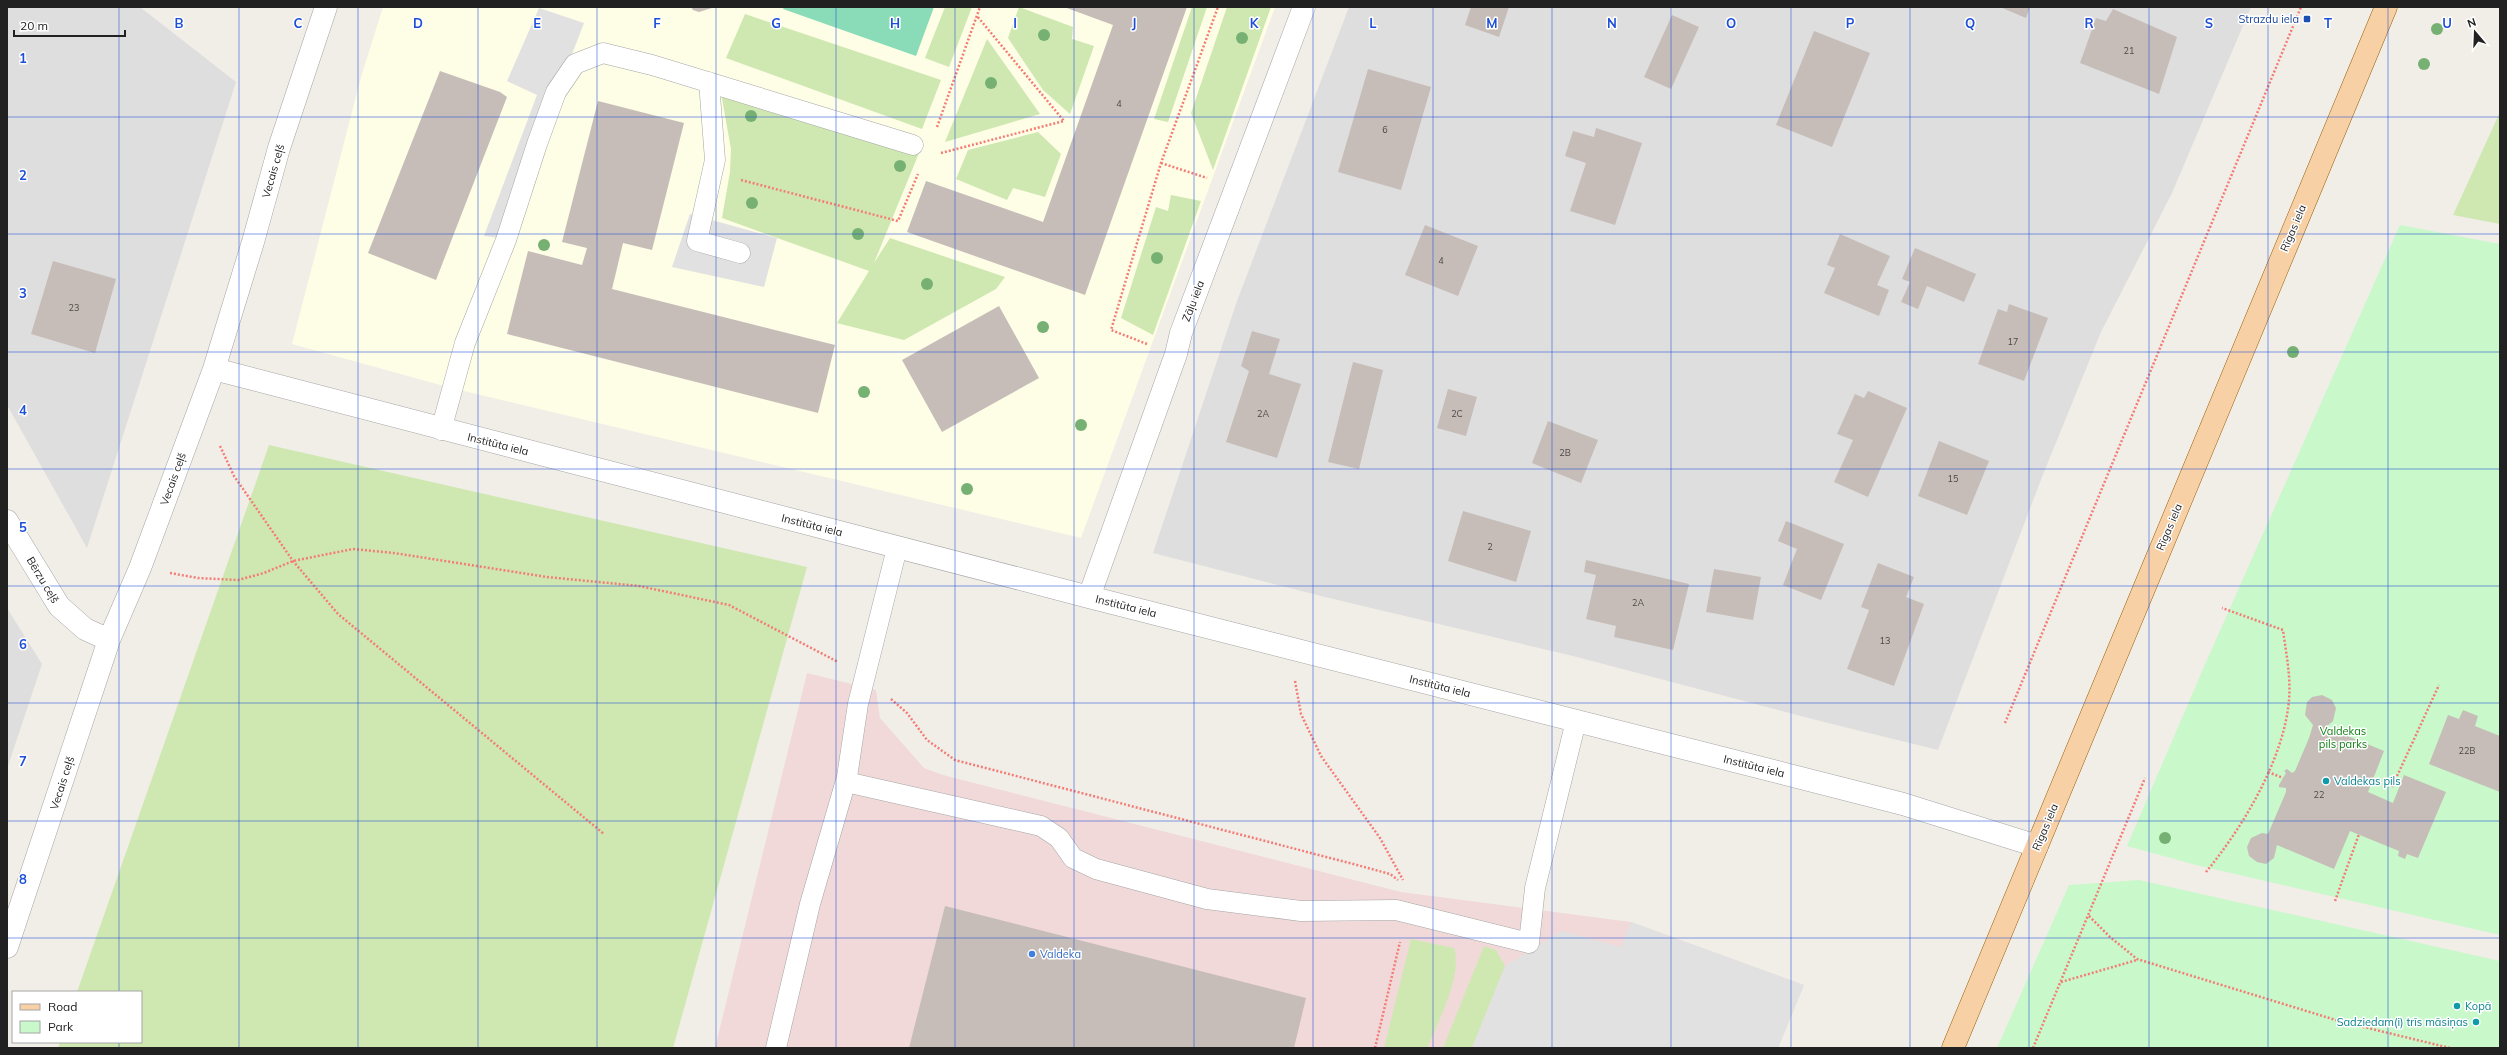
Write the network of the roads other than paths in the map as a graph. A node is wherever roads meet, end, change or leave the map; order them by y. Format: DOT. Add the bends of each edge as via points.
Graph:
graph roads {
  1 [pos="326,7"];
  2 [pos="1304,7"];
  3 [pos="2386,7"];
  4 [pos="710,82"];
  5 [pos="913,145"];
  6 [pos="740,253"];
  7 [pos="214,369"];
  8 [pos="441,430"];
  9 [pos="7,521"];
  10 [pos="898,548"];
  11 [pos="1089,597"];
  12 [pos="109,640"];
  13 [pos="1576,721"];
  14 [pos="846,782"];
  15 [pos="2037,846"];
  16 [pos="7,947"];
  17 [pos="776,1048"];
  18 [pos="1953,1048"];
  1 -- 7 [label="street, Vecais ceļš" via="279,148"];
  2 -- 11 [label="street, Zāļu iela" via="1181,333 1176,354"];
  3 -- 15 [label="main road, Rīgas iela"];
  4 -- 5 [label="lane"];
  4 -- 6 [label="lane" via="715,160 697,241"];
  4 -- 8 [label="lane" via="603,53 575,64 556,92 506,240 464,343"];
  7 -- 8 [label="street, Institūta iela"];
  7 -- 12 [label="street, Vecais ceļš" via="140,568"];
  8 -- 10 [label="street, Institūta iela"];
  9 -- 12 [label="street, Bērzu ceļš" via="59,606 85,628"];
  10 -- 11 [label="street, Institūta iela"];
  10 -- 14 [label="lane" via="858,704"];
  11 -- 13 [label="street, Institūta iela"];
  12 -- 16 [label="street, Vecais ceļš"];
  13 -- 14 [label="lane" via="1535,888 1529,943 1396,910 1301,911 1207,899 1096,869 1073,858 1060,838 1041,826"];
  13 -- 15 [label="street, Institūta iela" via="1903,804"];
  14 -- 17 [label="lane" via="810,904"];
  15 -- 18 [label="main road, Rīgas iela"];
}
